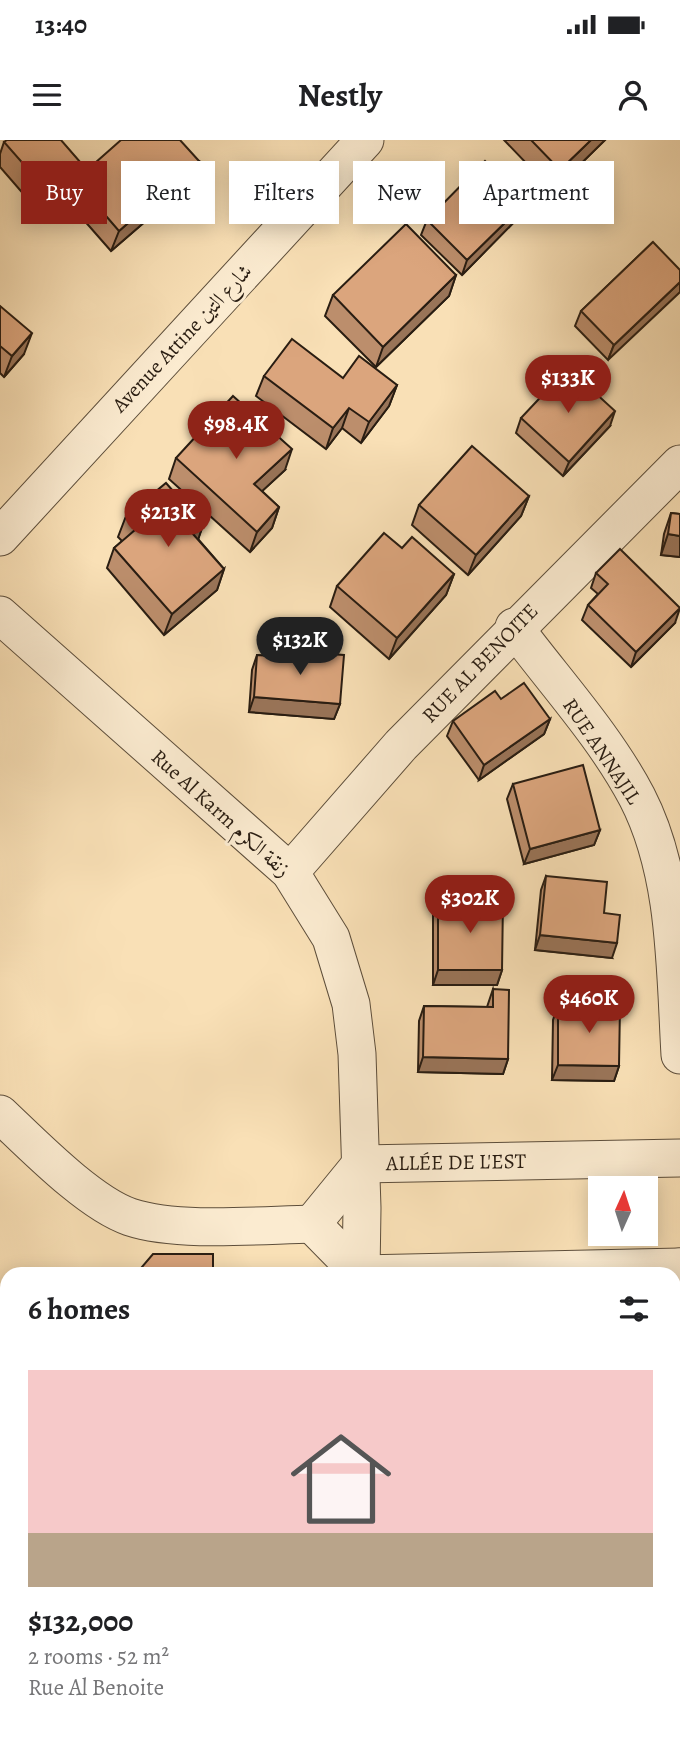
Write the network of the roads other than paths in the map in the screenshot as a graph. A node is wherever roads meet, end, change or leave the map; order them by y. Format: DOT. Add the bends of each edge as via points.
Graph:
graph roads {
  1 [pos="365,140"];
  2 [pos="680,464"];
  3 [pos="0,537"];
  4 [pos="0,615"];
  5 [pos="514,627"];
  6 [pos="290,872"];
  7 [pos="680,1055"];
  8 [pos="0,1114"];
  9 [pos="680,1158"];
  10 [pos="360,1164"];
  11 [pos="312,1224"];
  12 [pos="354,1267"];
  13 [pos="361,1267"];
  1 -- 3 [label="street, Avenue Attine شارع التين"];
  2 -- 5 [label="street, RUE AL BENOITE"];
  4 -- 6 [label="street, Rue Al Karm زنقة الكرم"];
  5 -- 6 [label="street, RUE AL BENOITE" via="401,745"];
  5 -- 7 [label="street, RUE ANNAJIL" via="637,797 656,847 669,909"];
  6 -- 10 [label="street, Rue Al Karm زنقة الكرم" via="331,938 347,990 357,1054"];
  8 -- 11 [label="street" via="84,1188 129,1217 161,1224"];
  9 -- 10 [label="street, ALLÉE DE L'EST"];
  10 -- 11 [label="street, ALLÉE DE L'EST"];
  10 -- 13 [label="street, Rue Al Karm زنقة الكرم"];
  11 -- 12 [label="street"];
}
